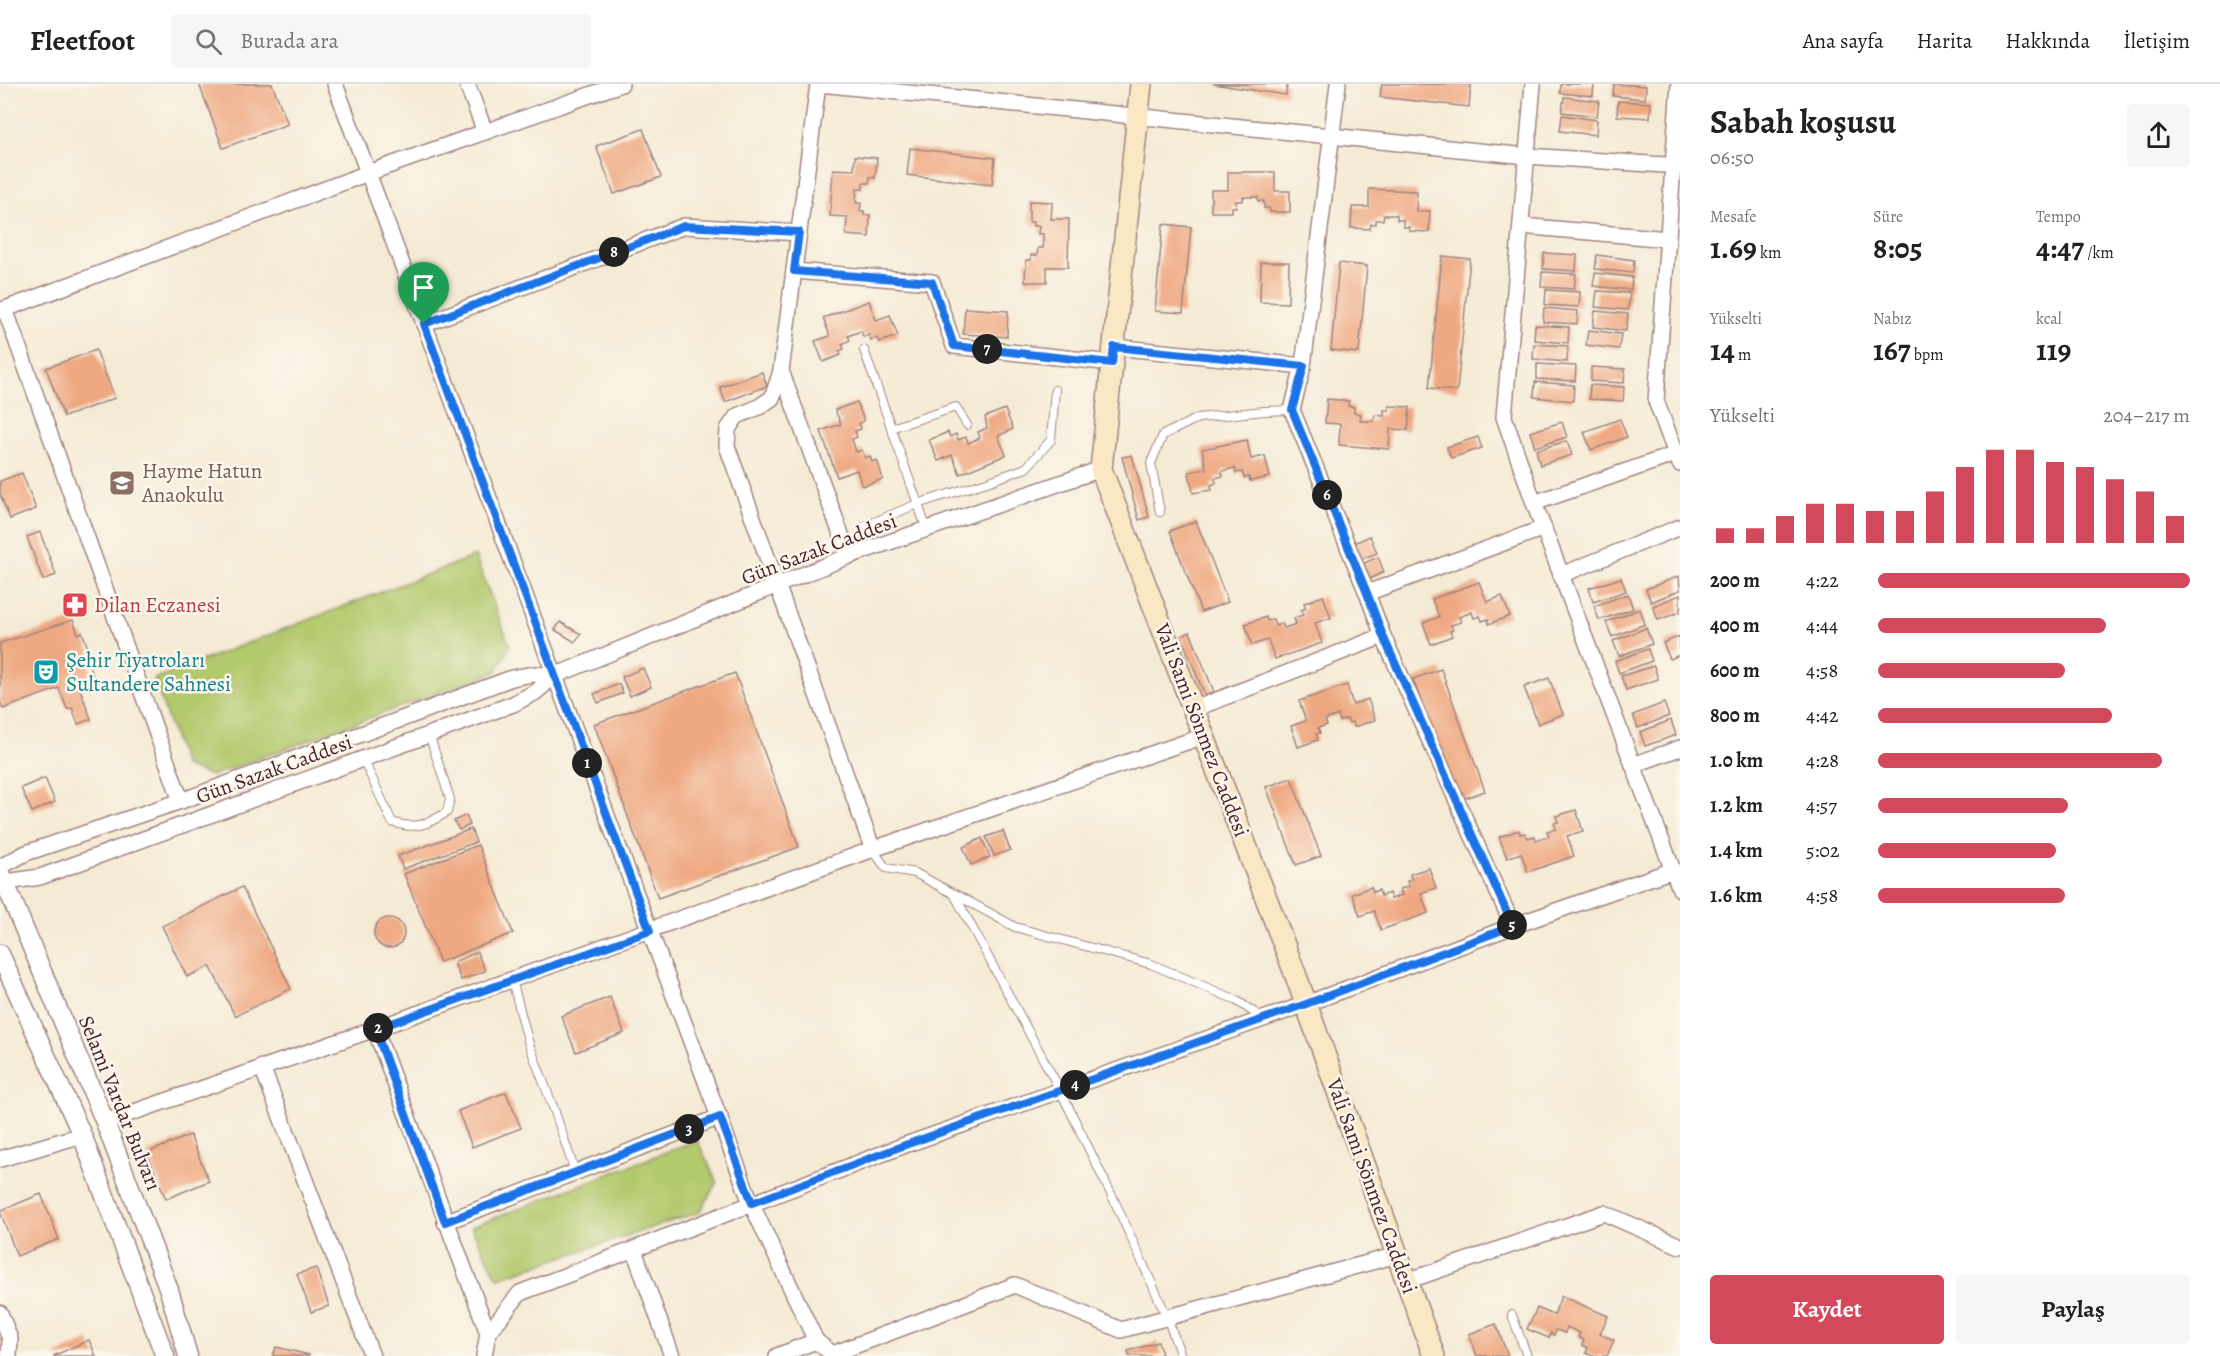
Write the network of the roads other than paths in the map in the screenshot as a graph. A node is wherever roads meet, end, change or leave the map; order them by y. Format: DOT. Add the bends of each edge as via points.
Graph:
graph roads {
  1 [pos="334,84"];
  2 [pos="466,84"];
  3 [pos="621,84"];
  4 [pos="819,84"];
  5 [pos="1141,84"];
  6 [pos="1338,84"];
  7 [pos="1533,84"];
  8 [pos="1679,84"];
  9 [pos="1138,117"];
  10 [pos="485,132"];
  11 [pos="1333,136"];
  12 [pos="1527,156"];
  13 [pos="1677,165"];
  14 [pos="368,173"];
  15 [pos="1521,226"];
  16 [pos="799,232"];
  17 [pos="1668,239"];
  18 [pos="794,271"];
  19 [pos="2,310"];
  20 [pos="424,324"];
  21 [pos="864,350"];
  22 [pos="1113,355"];
  23 [pos="1304,366"];
  24 [pos="781,371"];
  25 [pos="1055,390"];
  26 [pos="1292,410"];
  27 [pos="967,426"];
  28 [pos="891,428"];
  29 [pos="1678,459"];
  30 [pos="1101,469"];
  31 [pos="1534,503"];
  32 [pos="917,504"];
  33 [pos="1160,512"];
  34 [pos="865,526"];
  35 [pos="1680,527"];
  36 [pos="1544,528"];
  37 [pos="927,531"];
  38 [pos="849,556"];
  39 [pos="1561,575"];
  40 [pos="778,586"];
  41 [pos="1367,593"];
  42 [pos="1383,636"];
  43 [pos="554,676"];
  44 [pos="1194,709"];
  45 [pos="429,734"];
  46 [pos="1204,736"];
  47 [pos="1680,748"];
  48 [pos="363,759"];
  49 [pos="1633,765"];
  50 [pos="181,801"];
  51 [pos="873,850"];
  52 [pos="1673,870"];
  53 [pos="1,876"];
  54 [pos="1680,889"];
  55 [pos="954,894"];
  56 [pos="1513,926"];
  57 [pos="650,931"];
  58 [pos="0,954"];
  59 [pos="512,980"];
  60 [pos="1306,1004"];
  61 [pos="1264,1019"];
  62 [pos="375,1029"];
  63 [pos="262,1067"];
  64 [pos="1060,1090"];
  65 [pos="720,1117"];
  66 [pos="105,1122"];
  67 [pos="82,1135"];
  68 [pos="0,1159"];
  69 [pos="575,1172"];
  70 [pos="752,1203"];
  71 [pos="445,1222"];
  72 [pos="1679,1248"];
  73 [pos="634,1250"];
  74 [pos="1397,1255"];
  75 [pos="1407,1281"];
  76 [pos="0,1313"];
  77 [pos="1512,1315"];
  78 [pos="1167,1317"];
  79 [pos="488,1333"];
  80 [pos="816,1341"];
  81 [pos="834,1355"];
  82 [pos="9,1356"];
  83 [pos="165,1356"];
  84 [pos="188,1356"];
  85 [pos="372,1356"];
  86 [pos="484,1356"];
  87 [pos="672,1356"];
  88 [pos="777,1356"];
  89 [pos="1181,1356"];
  90 [pos="1434,1356"];
  91 [pos="1527,1356"];
  1 -- 14 [label="street"];
  2 -- 10 [label="street"];
  3 -- 10 [label="street"];
  4 -- 9 [label="street"];
  4 -- 16 [label="street"];
  5 -- 9 [label="main road, Vali Sami Sönmez Caddesi"];
  6 -- 11 [label="street"];
  7 -- 12 [label="street"];
  8 -- 13 [label="street"];
  9 -- 11 [label="street"];
  9 -- 22 [label="main road, Vali Sami Sönmez Caddesi"];
  10 -- 14 [label="street"];
  11 -- 12 [label="street"];
  11 -- 23 [label="street"];
  12 -- 13 [label="street"];
  12 -- 15 [label="street"];
  13 -- 17 [label="street"];
  14 -- 19 [label="street"];
  14 -- 20 [label="street"];
  15 -- 17 [label="street"];
  15 -- 31 [label="street" via="1504,417"];
  16 -- 18 [label="street"];
  16 -- 20 [label="street" via="684,226"];
  17 -- 29 [label="street" via="1656,401"];
  18 -- 22 [label="street" via="932,282 954,346"];
  18 -- 24 [label="street"];
  19 -- 50 [label="street"];
  20 -- 43 [label="street"];
  21 -- 28 [label="lane"];
  22 -- 23 [label="street"];
  22 -- 30 [label="main road, Vali Sami Sönmez Caddesi"];
  23 -- 26 [label="street"];
  24 -- 38 [label="street"];
  24 -- 40 [label="street" via="772,398 737,416 728,429 727,446"];
  25 -- 32 [label="lane" via="1051,440 1026,468"];
  26 -- 33 [label="lane" via="1198,418 1163,435 1151,463"];
  26 -- 41 [label="street"];
  27 -- 28 [label="lane" via="956,407"];
  28 -- 32 [label="lane"];
  29 -- 31 [label="street"];
  30 -- 37 [label="street, Gün Sazak Caddesi"];
  30 -- 44 [label="main road, Vali Sami Sönmez Caddesi"];
  31 -- 36 [label="street"];
  32 -- 34 [label="lane"];
  32 -- 37 [label="lane"];
  35 -- 39 [label="street"];
  36 -- 39 [label="street"];
  36 -- 41 [label="street"];
  37 -- 38 [label="street, Gün Sazak Caddesi"];
  38 -- 40 [label="street, Gün Sazak Caddesi"];
  39 -- 49 [label="street"];
  40 -- 43 [label="street, Gün Sazak Caddesi"];
  40 -- 51 [label="street"];
  41 -- 42 [label="street"];
  42 -- 44 [label="street"];
  42 -- 56 [label="street"];
  43 -- 45 [label="street, Gün Sazak Caddesi" via="536,692 513,704"];
  43 -- 50 [label="street, Gün Sazak Caddesi" via="512,678"];
  43 -- 57 [label="street"];
  44 -- 46 [label="main road, Vali Sami Sönmez Caddesi"];
  45 -- 48 [label="street, Gün Sazak Caddesi"];
  45 -- 48 [label="lane" via="450,800 447,813 430,823 408,827 392,822"];
  46 -- 51 [label="street"];
  46 -- 60 [label="main road, Vali Sami Sönmez Caddesi"];
  47 -- 49 [label="street"];
  48 -- 53 [label="street, Gün Sazak Caddesi" via="40,877"];
  49 -- 52 [label="street"];
  50 -- 53 [label="street, Gün Sazak Caddesi" via="26,853"];
  51 -- 55 [label="lane" via="886,868 915,873"];
  51 -- 57 [label="street"];
  52 -- 54 [label="street"];
  52 -- 56 [label="street"];
  53 -- 66 [label="street, Selami Vardar Bulvarı"];
  55 -- 61 [label="lane" via="1015,927 1151,964 1234,999"];
  55 -- 64 [label="lane"];
  56 -- 60 [label="street"];
  57 -- 59 [label="street"];
  57 -- 65 [label="street"];
  58 -- 67 [label="street"];
  59 -- 62 [label="street"];
  59 -- 69 [label="lane" via="529,1044"];
  60 -- 61 [label="street"];
  60 -- 74 [label="main road, Vali Sami Sönmez Caddesi"];
  61 -- 64 [label="street"];
  62 -- 63 [label="street"];
  62 -- 71 [label="street"];
  63 -- 66 [label="street"];
  63 -- 85 [label="street"];
  64 -- 70 [label="street"];
  64 -- 78 [label="lane"];
  65 -- 69 [label="street"];
  65 -- 70 [label="street"];
  66 -- 84 [label="street, Selami Vardar Bulvarı" via="169,1290"];
  67 -- 68 [label="street"];
  67 -- 83 [label="street"];
  69 -- 71 [label="street"];
  70 -- 73 [label="street"];
  70 -- 80 [label="street"];
  71 -- 79 [label="street"];
  72 -- 75 [label="street" via="1604,1213"];
  73 -- 79 [label="street" via="520,1293"];
  73 -- 87 [label="street"];
  74 -- 75 [label="main road, Vali Sami Sönmez Caddesi"];
  74 -- 78 [label="street"];
  75 -- 90 [label="main road, Vali Sami Sönmez Caddesi"];
  76 -- 82 [label="street" via="10,1339"];
  77 -- 91 [label="lane"];
  78 -- 81 [label="street" via="1121,1329 1015,1285"];
  78 -- 89 [label="lane"];
  79 -- 86 [label="street"];
  80 -- 81 [label="street"];
  80 -- 88 [label="street"];
}
